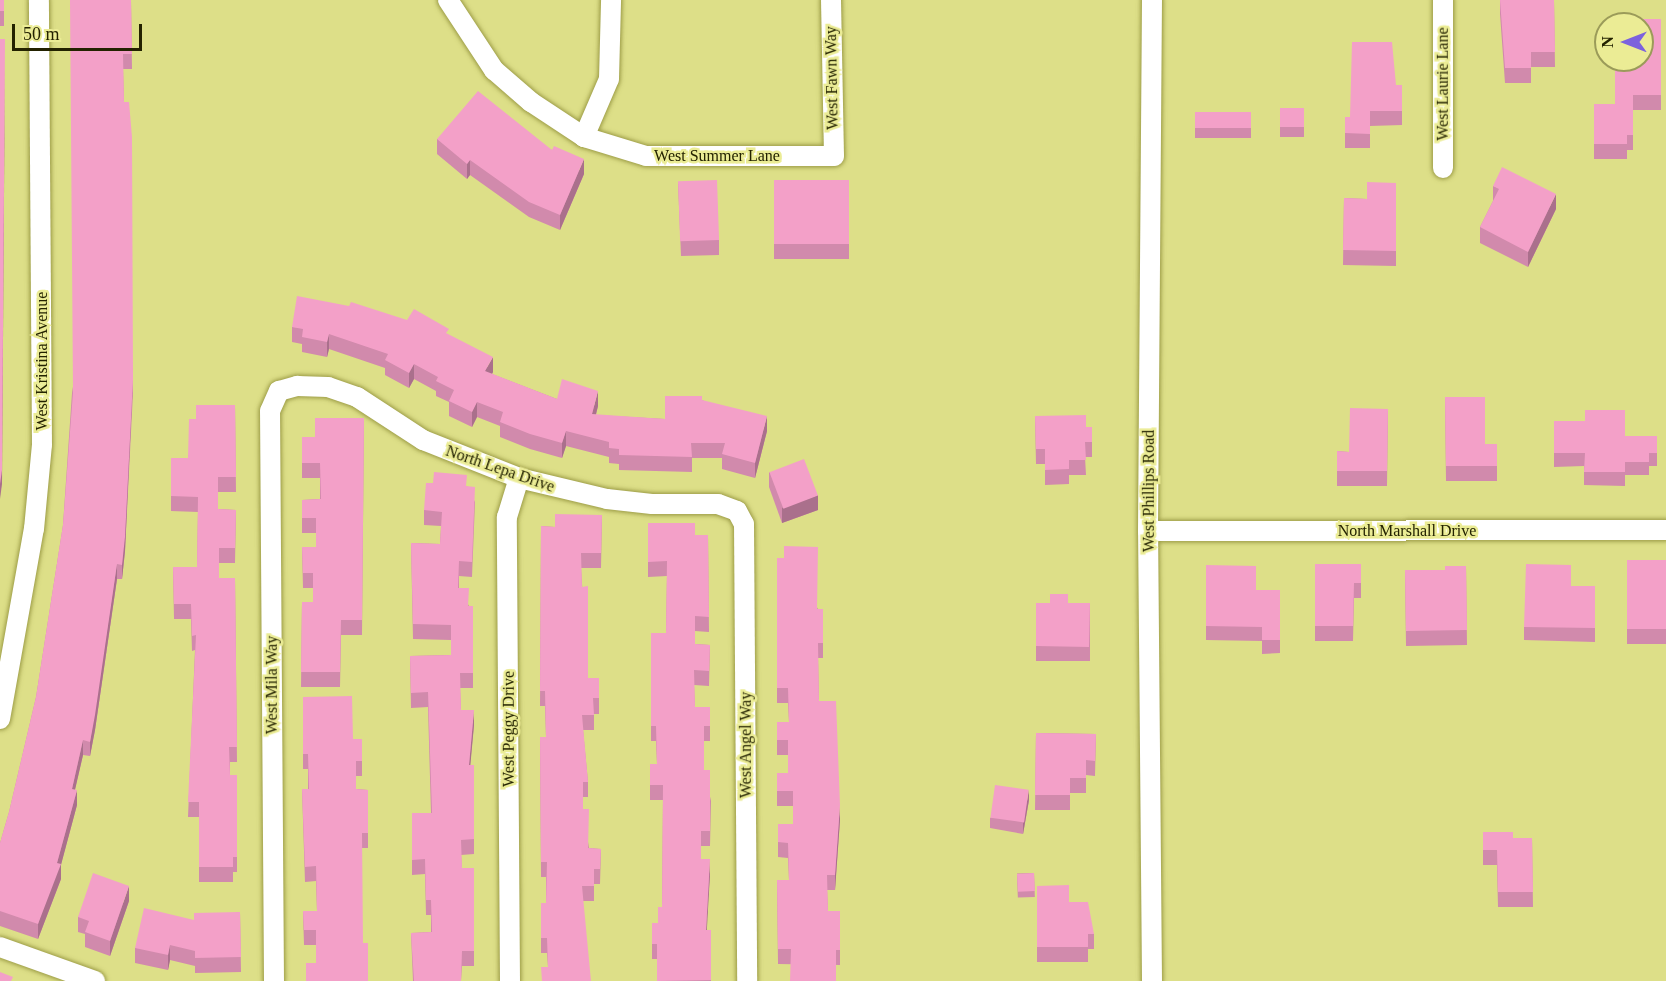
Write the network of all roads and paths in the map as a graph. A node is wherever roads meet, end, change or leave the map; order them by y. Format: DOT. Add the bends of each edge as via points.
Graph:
graph roads {
  1 [pos="39,0"];
  2 [pos="448,0"];
  3 [pos="611,0"];
  4 [pos="831,0"];
  5 [pos="1152,0"];
  6 [pos="1443,0"];
  7 [pos="584,137"];
  8 [pos="834,156"];
  9 [pos="1443,168"];
  10 [pos="279,391"];
  11 [pos="519,478"];
  12 [pos="736,511"];
  13 [pos="1666,530"];
  14 [pos="1148,531"];
  15 [pos="0,719"];
  16 [pos="0,947"];
  17 [pos="95,981"];
  18 [pos="274,981"];
  19 [pos="510,981"];
  20 [pos="747,981"];
  21 [pos="1152,981"];
  1 -- 15 [label="street, West Kristina Avenue" via="42,446 34,529"];
  2 -- 7 [label="street, West Summer Lane" via="494,70 531,102"];
  3 -- 7 [label="street" via="609,79"];
  4 -- 8 [label="street, West Fawn Way"];
  5 -- 14 [label="street, West Phillips Road"];
  6 -- 9 [label="street, West Laurie Lane"];
  7 -- 8 [label="street, West Summer Lane" via="646,156"];
  10 -- 11 [label="street, North Lepa Drive" via="297,386 328,387 347,394 423,440"];
  10 -- 18 [label="street, West Mila Way" via="270,411"];
  11 -- 12 [label="street, North Lepa Drive" via="607,499 718,504"];
  11 -- 19 [label="street, West Peggy Drive" via="507,517"];
  12 -- 20 [label="street, West Angel Way" via="744,524"];
  13 -- 14 [label="street, North Marshall Drive"];
  14 -- 21 [label="street, West Phillips Road"];
  16 -- 17 [label="street"];
}
